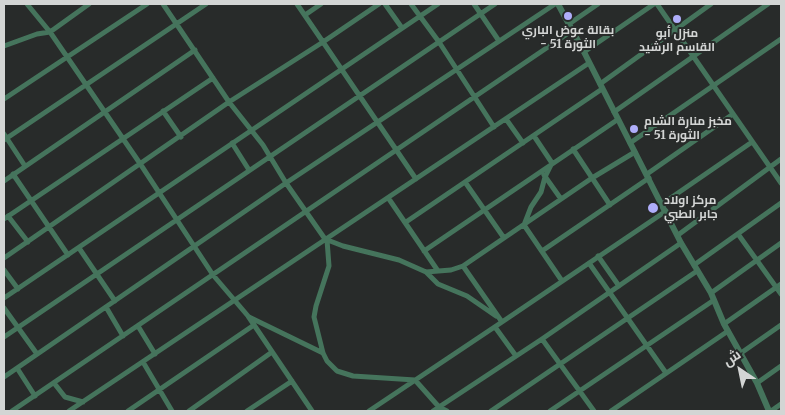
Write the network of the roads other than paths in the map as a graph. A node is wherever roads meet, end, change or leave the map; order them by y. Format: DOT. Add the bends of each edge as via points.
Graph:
graph roads {
  1 [pos="27,4"];
  2 [pos="89,4"];
  3 [pos="147,4"];
  4 [pos="164,4"];
  5 [pos="206,4"];
  6 [pos="297,4"];
  7 [pos="321,4"];
  8 [pos="379,4"];
  9 [pos="385,4"];
  10 [pos="412,4"];
  11 [pos="438,4"];
  12 [pos="474,4"];
  13 [pos="495,4"];
  14 [pos="556,4"];
  15 [pos="598,4"];
  16 [pos="655,4"];
  17 [pos="711,4"];
  18 [pos="768,4"];
  19 [pos="480,13"];
  20 [pos="305,15"];
  21 [pos="420,16"];
  22 [pos="176,23"];
  23 [pos="571,27"];
  24 [pos="402,28"];
  25 [pos="675,29"];
  26 [pos="50,32"];
  27 [pos="781,39"];
  28 [pos="323,42"];
  29 [pos="439,42"];
  30 [pos="499,42"];
  31 [pos="4,46"];
  32 [pos="195,50"];
  33 [pos="584,52"];
  34 [pos="693,56"];
  35 [pos="66,57"];
  36 [pos="589,63"];
  37 [pos="341,69"];
  38 [pos="457,70"];
  39 [pos="213,78"];
  40 [pos="85,85"];
  41 [pos="601,86"];
  42 [pos="714,86"];
  43 [pos="359,96"];
  44 [pos="475,96"];
  45 [pos="4,99"];
  46 [pos="229,102"];
  47 [pos="163,111"];
  48 [pos="104,112"];
  49 [pos="614,112"];
  50 [pos="733,114"];
  51 [pos="506,119"];
  52 [pos="617,120"];
  53 [pos="378,124"];
  54 [pos="494,127"];
  55 [pos="252,130"];
  56 [pos="534,136"];
  57 [pos="181,137"];
  58 [pos="5,138"];
  59 [pos="123,139"];
  60 [pos="752,142"];
  61 [pos="523,143"];
  62 [pos="630,143"];
  63 [pos="232,144"];
  64 [pos="573,149"];
  65 [pos="395,150"];
  66 [pos="635,152"];
  67 [pos="270,155"];
  68 [pos="781,159"];
  69 [pos="552,163"];
  70 [pos="141,165"];
  71 [pos="25,166"];
  72 [pos="770,168"];
  73 [pos="249,170"];
  74 [pos="541,170"];
  75 [pos="13,174"];
  76 [pos="545,176"];
  77 [pos="648,176"];
  78 [pos="592,178"];
  79 [pos="416,179"];
  80 [pos="4,181"];
  81 [pos="465,182"];
  82 [pos="781,183"];
  83 [pos="286,184"];
  84 [pos="159,193"];
  85 [pos="389,199"];
  86 [pos="561,199"];
  87 [pos="31,201"];
  88 [pos="781,203"];
  89 [pos="610,205"];
  90 [pos="664,208"];
  91 [pos="484,209"];
  92 [pos="305,211"];
  93 [pos="6,217"];
  94 [pos="177,220"];
  95 [pos="406,222"];
  96 [pos="524,225"];
  97 [pos="49,227"];
  98 [pos="738,234"];
  99 [pos="678,236"];
  100 [pos="504,238"];
  101 [pos="326,240"];
  102 [pos="28,242"];
  103 [pos="681,243"];
  104 [pos="781,243"];
  105 [pos="195,247"];
  106 [pos="79,248"];
  107 [pos="424,251"];
  108 [pos="542,251"];
  109 [pos="68,255"];
  110 [pos="598,256"];
  111 [pos="4,258"];
  112 [pos="757,260"];
  113 [pos="589,263"];
  114 [pos="463,266"];
  115 [pos="696,268"];
  116 [pos="4,270"];
  117 [pos="438,271"];
  118 [pos="426,272"];
  119 [pos="96,274"];
  120 [pos="212,275"];
  121 [pos="562,281"];
  122 [pos="779,285"];
  123 [pos="619,286"];
  124 [pos="18,289"];
  125 [pos="610,293"];
  126 [pos="711,293"];
  127 [pos="781,294"];
  128 [pos="4,298"];
  129 [pos="233,300"];
  130 [pos="714,300"];
  131 [pos="115,302"];
  132 [pos="106,307"];
  133 [pos="4,308"];
  134 [pos="248,316"];
  135 [pos="628,318"];
  136 [pos="501,320"];
  137 [pos="724,324"];
  138 [pos="781,324"];
  139 [pos="254,325"];
  140 [pos="138,326"];
  141 [pos="18,327"];
  142 [pos="495,327"];
  143 [pos="728,331"];
  144 [pos="123,336"];
  145 [pos="4,337"];
  146 [pos="542,339"];
  147 [pos="646,345"];
  148 [pos="272,352"];
  149 [pos="323,353"];
  150 [pos="741,353"];
  151 [pos="37,354"];
  152 [pos="155,354"];
  153 [pos="516,356"];
  154 [pos="142,362"];
  155 [pos="560,364"];
  156 [pos="781,366"];
  157 [pos="18,368"];
  158 [pos="666,373"];
  159 [pos="5,375"];
  160 [pos="415,380"];
  161 [pos="292,381"];
  162 [pos="54,383"];
  163 [pos="757,383"];
  164 [pos="159,390"];
  165 [pos="580,391"];
  166 [pos="36,396"];
  167 [pos="83,402"];
  168 [pos="781,404"];
  169 [pos="439,407"];
  170 [pos="12,411"];
  171 [pos="70,411"];
  172 [pos="128,411"];
  173 [pos="172,411"];
  174 [pos="189,411"];
  175 [pos="247,411"];
  176 [pos="311,411"];
  177 [pos="369,411"];
  178 [pos="433,411"];
  179 [pos="447,411"];
  180 [pos="491,411"];
  181 [pos="550,411"];
  182 [pos="594,411"];
  183 [pos="611,411"];
  184 [pos="770,411"];
  1 -- 26 [label="street"];
  2 -- 26 [label="street"];
  3 -- 35 [label="street"];
  4 -- 22 [label="street"];
  5 -- 22 [label="street"];
  6 -- 20 [label="street"];
  7 -- 20 [label="street"];
  8 -- 28 [label="street"];
  9 -- 24 [label="street"];
  10 -- 21 [label="street"];
  11 -- 21 [label="street"];
  12 -- 19 [label="street"];
  13 -- 19 [label="street"];
  14 -- 23 [label="street"];
  14 -- 30 [label="street"];
  15 -- 23 [label="street"];
  16 -- 25 [label="street"];
  16 -- 33 [label="street"];
  17 -- 25 [label="street"];
  18 -- 34 [label="street"];
  19 -- 29 [label="street"];
  19 -- 30 [label="street"];
  20 -- 28 [label="street"];
  21 -- 24 [label="street"];
  21 -- 29 [label="street"];
  22 -- 32 [label="street"];
  22 -- 40 [label="street"];
  23 -- 33 [label="street"];
  23 -- 44 [label="street"];
  24 -- 37 [label="street"];
  25 -- 34 [label="street"];
  25 -- 41 [label="street"];
  26 -- 31 [label="street"];
  26 -- 35 [label="street"];
  27 -- 42 [label="street"];
  28 -- 37 [label="street"];
  28 -- 46 [label="street"];
  29 -- 38 [label="street"];
  29 -- 43 [label="street"];
  30 -- 38 [label="street"];
  32 -- 39 [label="street"];
  32 -- 48 [label="street"];
  33 -- 36 [label="street"];
  34 -- 42 [label="street"];
  34 -- 49 [label="street"];
  35 -- 40 [label="street"];
  35 -- 45 [label="street"];
  36 -- 41 [label="street"];
  36 -- 51 [label="street"];
  37 -- 43 [label="street"];
  37 -- 55 [label="street"];
  38 -- 44 [label="street"];
  38 -- 53 [label="street"];
  39 -- 46 [label="street"];
  39 -- 47 [label="street"];
  40 -- 48 [label="street"];
  40 -- 58 [label="street"];
  41 -- 49 [label="street"];
  41 -- 56 [label="street"];
  42 -- 50 [label="street"];
  42 -- 62 [label="street"];
  43 -- 53 [label="street"];
  43 -- 67 [label="street"];
  44 -- 54 [label="street"];
  44 -- 65 [label="street"];
  46 -- 55 [label="street"];
  46 -- 57 [label="street"];
  47 -- 57 [label="street"];
  47 -- 59 [label="street"];
  48 -- 59 [label="street"];
  48 -- 71 [label="street"];
  49 -- 52 [label="street"];
  50 -- 60 [label="street"];
  50 -- 77 [label="street"];
  51 -- 54 [label="street"];
  51 -- 61 [label="street"];
  52 -- 62 [label="street"];
  52 -- 64 [label="street"];
  53 -- 65 [label="street"];
  53 -- 83 [label="street"];
  54 -- 79 [label="street"];
  55 -- 63 [label="street"];
  55 -- 67 [label="street"];
  56 -- 61 [label="street"];
  56 -- 69 [label="street"];
  57 -- 70 [label="street"];
  58 -- 71 [label="street"];
  59 -- 70 [label="street"];
  59 -- 87 [label="street"];
  60 -- 72 [label="street"];
  60 -- 90 [label="street"];
  61 -- 81 [label="street"];
  62 -- 66 [label="street"];
  63 -- 73 [label="street"];
  63 -- 84 [label="street"];
  64 -- 69 [label="street"];
  64 -- 78 [label="street"];
  65 -- 79 [label="street"];
  65 -- 92 [label="street"];
  66 -- 77 [label="street"];
  66 -- 78 [label="street"];
  67 -- 73 [label="street"];
  67 -- 83 [label="street"];
  68 -- 72 [label="street"];
  69 -- 74 [label="street"];
  69 -- 76 [label="street"];
  70 -- 84 [label="street"];
  70 -- 97 [label="street"];
  71 -- 75 [label="street"];
  72 -- 82 [label="street"];
  72 -- 99 [label="street"];
  73 -- 94 [label="street"];
  74 -- 76 [label="street"];
  74 -- 91 [label="street"];
  75 -- 80 [label="street"];
  75 -- 87 [label="street"];
  76 -- 86 [label="street"];
  76 -- 96 [label="street" via="541,192"];
  77 -- 89 [label="street"];
  77 -- 90 [label="street"];
  78 -- 86 [label="street"];
  78 -- 89 [label="street"];
  79 -- 85 [label="street"];
  81 -- 91 [label="street"];
  81 -- 95 [label="street"];
  83 -- 92 [label="street"];
  83 -- 105 [label="street"];
  84 -- 94 [label="street"];
  84 -- 106 [label="street"];
  85 -- 95 [label="street"];
  85 -- 101 [label="street"];
  86 -- 96 [label="street"];
  87 -- 93 [label="street"];
  87 -- 97 [label="street"];
  88 -- 98 [label="street"];
  89 -- 108 [label="street"];
  90 -- 99 [label="street"];
  90 -- 110 [label="street"];
  91 -- 100 [label="street"];
  91 -- 107 [label="street"];
  92 -- 101 [label="street"];
  92 -- 120 [label="street"];
  93 -- 102 [label="street"];
  94 -- 105 [label="street"];
  94 -- 119 [label="street"];
  95 -- 107 [label="street"];
  96 -- 100 [label="street"];
  96 -- 108 [label="street"];
  97 -- 102 [label="street"];
  97 -- 109 [label="street"];
  98 -- 112 [label="street"];
  98 -- 115 [label="street"];
  99 -- 103 [label="street"];
  100 -- 114 [label="street"];
  101 -- 118 [label="street" via="399,260"];
  101 -- 129 [label="street"];
  101 -- 149 [label="street" via="329,266 314,317"];
  102 -- 111 [label="street"];
  103 -- 115 [label="street"];
  103 -- 123 [label="street"];
  104 -- 112 [label="street"];
  105 -- 120 [label="street"];
  105 -- 131 [label="street"];
  106 -- 109 [label="street"];
  106 -- 119 [label="street"];
  107 -- 117 [label="street"];
  108 -- 121 [label="street"];
  109 -- 124 [label="street"];
  110 -- 113 [label="street"];
  110 -- 123 [label="street"];
  112 -- 122 [label="street"];
  112 -- 126 [label="street"];
  113 -- 121 [label="street"];
  113 -- 125 [label="street"];
  114 -- 117 [label="street"];
  114 -- 136 [label="street"];
  115 -- 126 [label="street"];
  115 -- 135 [label="street"];
  116 -- 124 [label="street"];
  117 -- 118 [label="street"];
  118 -- 136 [label="street" via="438,284 467,296"];
  119 -- 131 [label="street"];
  119 -- 141 [label="street"];
  120 -- 129 [label="street"];
  120 -- 140 [label="street"];
  121 -- 136 [label="street"];
  122 -- 127 [label="street"];
  122 -- 137 [label="street"];
  123 -- 125 [label="street"];
  124 -- 128 [label="street"];
  125 -- 135 [label="street"];
  125 -- 146 [label="street"];
  126 -- 130 [label="street"];
  129 -- 134 [label="street"];
  129 -- 152 [label="street"];
  130 -- 137 [label="street"];
  130 -- 147 [label="street"];
  131 -- 132 [label="street"];
  132 -- 144 [label="street"];
  132 -- 151 [label="street"];
  133 -- 141 [label="street"];
  134 -- 139 [label="street"];
  134 -- 149 [label="street"];
  135 -- 147 [label="street"];
  135 -- 155 [label="street"];
  136 -- 142 [label="street"];
  137 -- 143 [label="street"];
  138 -- 150 [label="street"];
  139 -- 148 [label="street"];
  139 -- 164 [label="street"];
  140 -- 144 [label="street"];
  140 -- 152 [label="street"];
  141 -- 145 [label="street"];
  141 -- 151 [label="street"];
  142 -- 153 [label="street"];
  142 -- 160 [label="street"];
  143 -- 150 [label="street"];
  143 -- 158 [label="street"];
  144 -- 162 [label="street"];
  146 -- 153 [label="street"];
  146 -- 155 [label="street"];
  147 -- 158 [label="street"];
  147 -- 165 [label="street"];
  148 -- 161 [label="street"];
  148 -- 174 [label="street"];
  149 -- 160 [label="street" via="332,366 344,374"];
  150 -- 163 [label="street"];
  151 -- 157 [label="street"];
  152 -- 154 [label="street"];
  153 -- 169 [label="street"];
  154 -- 164 [label="street"];
  154 -- 167 [label="street"];
  155 -- 165 [label="street"];
  155 -- 180 [label="street"];
  156 -- 163 [label="street"];
  157 -- 159 [label="street"];
  157 -- 166 [label="street"];
  158 -- 183 [label="street"];
  160 -- 169 [label="street"];
  160 -- 177 [label="street"];
  161 -- 175 [label="street"];
  161 -- 176 [label="street"];
  162 -- 166 [label="street"];
  162 -- 167 [label="street" via="65,397"];
  163 -- 184 [label="street"];
  164 -- 172 [label="street"];
  164 -- 173 [label="street"];
  165 -- 181 [label="street"];
  165 -- 182 [label="street"];
  166 -- 170 [label="street"];
  167 -- 171 [label="street"];
  168 -- 184 [label="street"];
  169 -- 178 [label="street"];
  169 -- 179 [label="street"];
}
